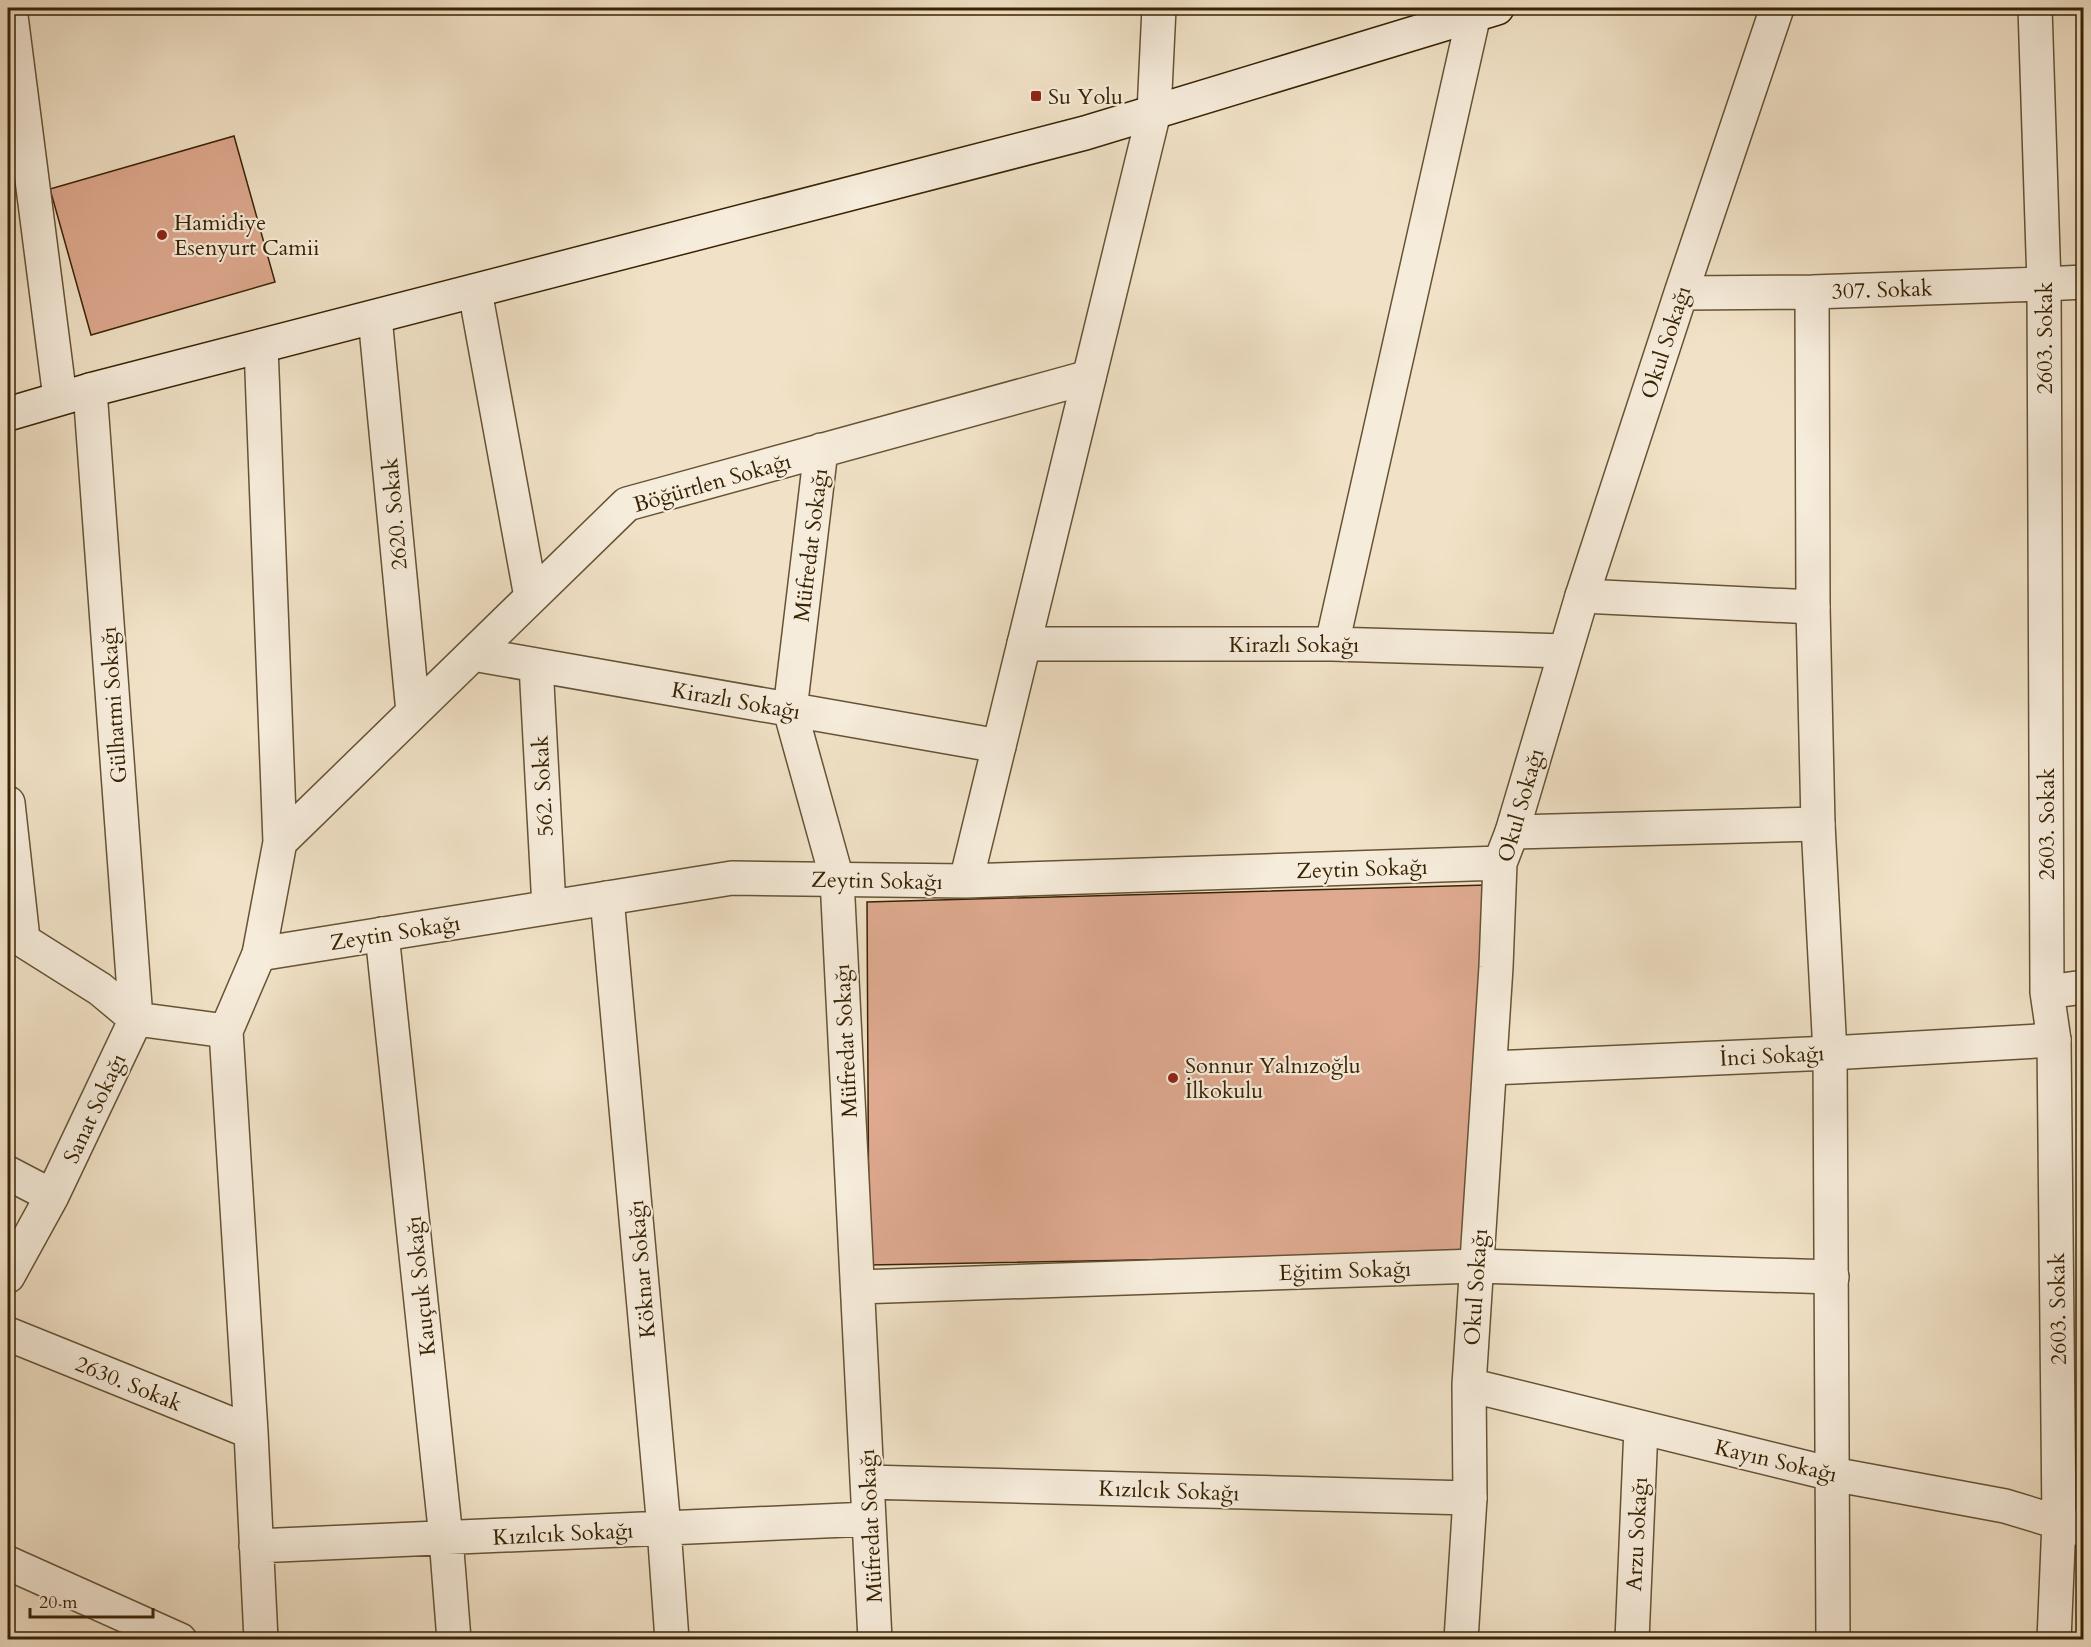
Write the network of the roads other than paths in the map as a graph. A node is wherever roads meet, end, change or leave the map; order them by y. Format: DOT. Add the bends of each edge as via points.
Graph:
graph roads {
  1 [pos="10,8"];
  2 [pos="1159,8"];
  3 [pos="1777,8"];
  4 [pos="2035,8"];
  5 [pos="1482,10"];
  6 [pos="1154,112"];
  7 [pos="17,128"];
  8 [pos="2084,282"];
  9 [pos="2044,284"];
  10 [pos="476,291"];
  11 [pos="1812,292"];
  12 [pos="1681,293"];
  13 [pos="375,317"];
  14 [pos="261,346"];
  15 [pos="1089,377"];
  16 [pos="75,394"];
  17 [pos="8,414"];
  18 [pos="821,450"];
  19 [pos="1582,596"];
  20 [pos="531,597"];
  21 [pos="1813,607"];
  22 [pos="1024,644"];
  23 [pos="1332,644"];
  24 [pos="1565,651"];
  25 [pos="473,654"];
  26 [pos="536,665"];
  27 [pos="790,710"];
  28 [pos="413,712"];
  29 [pos="999,746"];
  30 [pos="8,803"];
  31 [pos="1818,824"];
  32 [pos="1512,832"];
  33 [pos="280,842"];
  34 [pos="1500,863"];
  35 [pos="837,879"];
  36 [pos="966,881"];
  37 [pos="607,898"];
  38 [pos="549,907"];
  39 [pos="382,934"];
  40 [pos="15,935"];
  41 [pos="259,954"];
  42 [pos="2084,987"];
  43 [pos="2047,992"];
  44 [pos="136,1020"];
  45 [pos="226,1031"];
  46 [pos="2054,1040"];
  47 [pos="1830,1053"];
  48 [pos="1490,1068"];
  49 [pos="8,1173"];
  50 [pos="52,1196"];
  51 [pos="1476,1266"];
  52 [pos="8,1276"];
  53 [pos="1832,1277"];
  54 [pos="858,1287"];
  55 [pos="8,1334"];
  56 [pos="1469,1385"];
  57 [pos="1641,1428"];
  58 [pos="251,1432"];
  59 [pos="1832,1474"];
  60 [pos="867,1482"];
  61 [pos="1470,1498"];
  62 [pos="869,1519"];
  63 [pos="2071,1526"];
  64 [pos="664,1528"];
  65 [pos="446,1538"];
  66 [pos="256,1546"];
  67 [pos="8,1563"];
  68 [pos="180,1640"];
  69 [pos="261,1640"];
  70 [pos="454,1640"];
  71 [pos="672,1640"];
  72 [pos="875,1640"];
  73 [pos="1461,1640"];
  74 [pos="1632,1640"];
  75 [pos="1833,1640"];
  76 [pos="2054,1640"];
  1 -- 7 [label="street, Gülhatmi Sokağı"];
  2 -- 6 [label="street"];
  3 -- 12 [label="street, Okul Sokağı"];
  4 -- 9 [label="street, 2603. Sokak"];
  5 -- 6 [label="street"];
  5 -- 23 [label="street"];
  6 -- 10 [label="street"];
  6 -- 15 [label="street"];
  7 -- 16 [label="street, Gülhatmi Sokağı"];
  8 -- 9 [label="street, 307. Sokak"];
  9 -- 11 [label="street, 307. Sokak"];
  9 -- 43 [label="street, 2603. Sokak"];
  10 -- 13 [label="street"];
  10 -- 20 [label="street"];
  11 -- 12 [label="street, 307. Sokak"];
  11 -- 21 [label="street"];
  12 -- 19 [label="street, Okul Sokağı"];
  13 -- 14 [label="street"];
  13 -- 28 [label="street, 2620. Sokak"];
  14 -- 16 [label="street"];
  14 -- 33 [label="street"];
  15 -- 18 [label="street, Böğürtlen Sokağı"];
  15 -- 22 [label="street"];
  16 -- 17 [label="street"];
  16 -- 44 [label="street, Gülhatmi Sokağı"];
  18 -- 20 [label="street, Böğürtlen Sokağı" via="627,504"];
  18 -- 27 [label="street, Müfredat Sokağı"];
  19 -- 21 [label="street"];
  19 -- 24 [label="street, Okul Sokağı"];
  20 -- 25 [label="street, Böğürtlen Sokağı"];
  21 -- 31 [label="street"];
  22 -- 23 [label="street, Kirazlı Sokağı"];
  22 -- 29 [label="street"];
  23 -- 24 [label="street, Kirazlı Sokağı"];
  24 -- 32 [label="street, Okul Sokağı"];
  25 -- 26 [label="street, Kirazlı Sokağı"];
  25 -- 28 [label="street, Böğürtlen Sokağı"];
  26 -- 27 [label="street, Kirazlı Sokağı"];
  26 -- 38 [label="street, 562. Sokak"];
  27 -- 29 [label="street, Kirazlı Sokağı"];
  27 -- 35 [label="street, Müfredat Sokağı"];
  28 -- 33 [label="street, Böğürtlen Sokağı"];
  29 -- 36 [label="street"];
  30 -- 40 [label="street"];
  31 -- 32 [label="street"];
  31 -- 47 [label="street"];
  32 -- 34 [label="street, Okul Sokağı"];
  33 -- 41 [label="street"];
  34 -- 36 [label="street, Zeytin Sokağı"];
  34 -- 48 [label="street, Okul Sokağı"];
  35 -- 36 [label="street, Zeytin Sokağı"];
  35 -- 37 [label="street, Zeytin Sokağı" via="732,878"];
  35 -- 54 [label="street, Müfredat Sokağı"];
  37 -- 38 [label="street, Zeytin Sokağı"];
  37 -- 64 [label="street, Köknar Sokağı"];
  38 -- 39 [label="street, Zeytin Sokağı"];
  39 -- 41 [label="street, Zeytin Sokağı"];
  39 -- 65 [label="street, Kauçuk Sokağı"];
  40 -- 44 [label="street" via="100,989"];
  41 -- 45 [label="street"];
  42 -- 43 [label="street"];
  43 -- 46 [label="street, 2603. Sokak"];
  44 -- 45 [label="street"];
  44 -- 50 [label="street, Sanat Sokağı"];
  45 -- 58 [label="street"];
  46 -- 47 [label="street, İnci Sokağı"];
  46 -- 63 [label="street, 2603. Sokak"];
  47 -- 48 [label="street, İnci Sokağı"];
  47 -- 53 [label="street"];
  48 -- 51 [label="street, Okul Sokağı"];
  49 -- 50 [label="street"];
  50 -- 52 [label="street, Sanat Sokağı"];
  51 -- 53 [label="street, Eğitim Sokağı"];
  51 -- 54 [label="street, Eğitim Sokağı"];
  51 -- 56 [label="street, Okul Sokağı"];
  53 -- 59 [label="street"];
  54 -- 60 [label="street, Müfredat Sokağı"];
  55 -- 58 [label="street, 2630. Sokak"];
  56 -- 57 [label="street, Kayın Sokağı"];
  56 -- 61 [label="street, Okul Sokağı"];
  57 -- 59 [label="street, Kayın Sokağı"];
  57 -- 74 [label="street, Arzu Sokağı"];
  58 -- 66 [label="street"];
  59 -- 63 [label="street, Kayın Sokağı" via="2005,1506"];
  59 -- 75 [label="street"];
  60 -- 61 [label="street, Kızılcık Sokağı"];
  60 -- 62 [label="street, Müfredat Sokağı"];
  61 -- 73 [label="street, Okul Sokağı"];
  62 -- 64 [label="street, Kızılcık Sokağı"];
  62 -- 72 [label="street, Müfredat Sokağı"];
  63 -- 76 [label="street, 2603. Sokak"];
  64 -- 65 [label="street, Kızılcık Sokağı"];
  64 -- 71 [label="street, Köknar Sokağı"];
  65 -- 66 [label="street, Kızılcık Sokağı"];
  65 -- 70 [label="street, Kauçuk Sokağı"];
  66 -- 69 [label="street"];
  67 -- 68 [label="street"];
}
